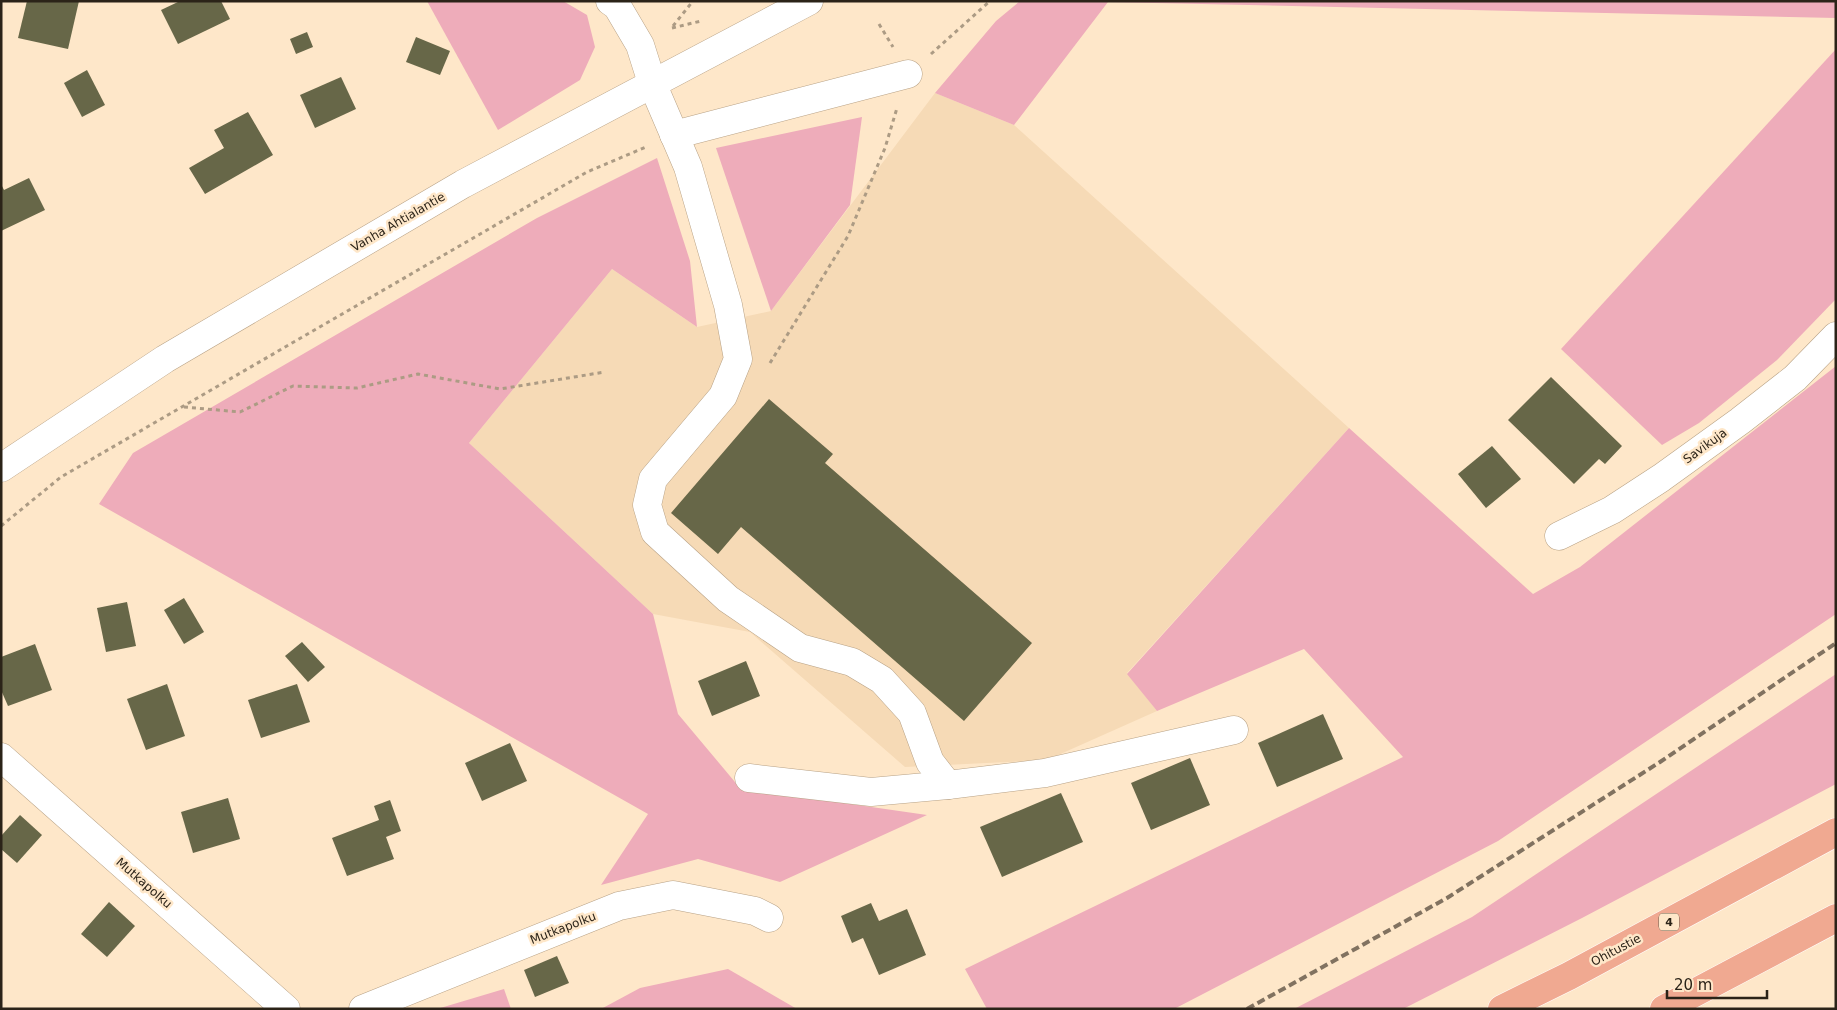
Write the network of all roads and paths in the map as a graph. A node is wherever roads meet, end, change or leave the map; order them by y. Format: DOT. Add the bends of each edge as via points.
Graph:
graph roads {
  1 [pos="610,1"];
  2 [pos="693,1"];
  3 [pos="809,1"];
  4 [pos="990,1"];
  5 [pos="640,45"];
  6 [pos="908,74"];
  7 [pos="652,83"];
  8 [pos="674,135"];
  9 [pos="1836,336"];
  10 [pos="766,369"];
  11 [pos="605,372"];
  12 [pos="183,407"];
  13 [pos="1,468"];
  14 [pos="1,526"];
  15 [pos="1559,536"];
  16 [pos="1234,730"];
  17 [pos="1,757"];
  18 [pos="749,778"];
  19 [pos="948,785"];
  20 [pos="1836,832"];
  21 [pos="769,918"];
  22 [pos="1836,918"];
  23 [pos="286,1009"];
  24 [pos="363,1009"];
  25 [pos="1502,1009"];
  26 [pos="1664,1009"];
  1 -- 5 [label="street" via="617,6"];
  2 -- 5 [label="path" via="672,28"];
  3 -- 7 [label="street, Vanha Ahtialantie"];
  4 -- 6 [label="path"];
  5 -- 7 [label="street"];
  6 -- 8 [label="street"];
  6 -- 10 [label="path" via="885,148 848,236"];
  7 -- 8 [label="street"];
  7 -- 13 [label="street, Vanha Ahtialantie" via="463,184 165,359"];
  8 -- 12 [label="path" via="587,172"];
  8 -- 19 [label="street" via="688,167 728,305 738,359 723,396 653,479 647,505 655,532 728,599 800,648 852,662 882,680 912,713 930,762"];
  9 -- 15 [label="street, Savikuja" via="1795,378 1740,421 1612,510"];
  11 -- 12 [label="path" via="500,389 418,374 357,388 294,386 240,412"];
  12 -- 14 [label="path" via="61,477"];
  16 -- 19 [label="street" via="1045,773"];
  17 -- 23 [label="street, Mutkapolku"];
  18 -- 19 [label="street" via="871,792"];
  20 -- 25 [label="highway, Ohitustie / 4"];
  21 -- 24 [label="street, Mutkapolku" via="755,911 673,895 619,906"];
  22 -- 26 [label="highway"];
}
